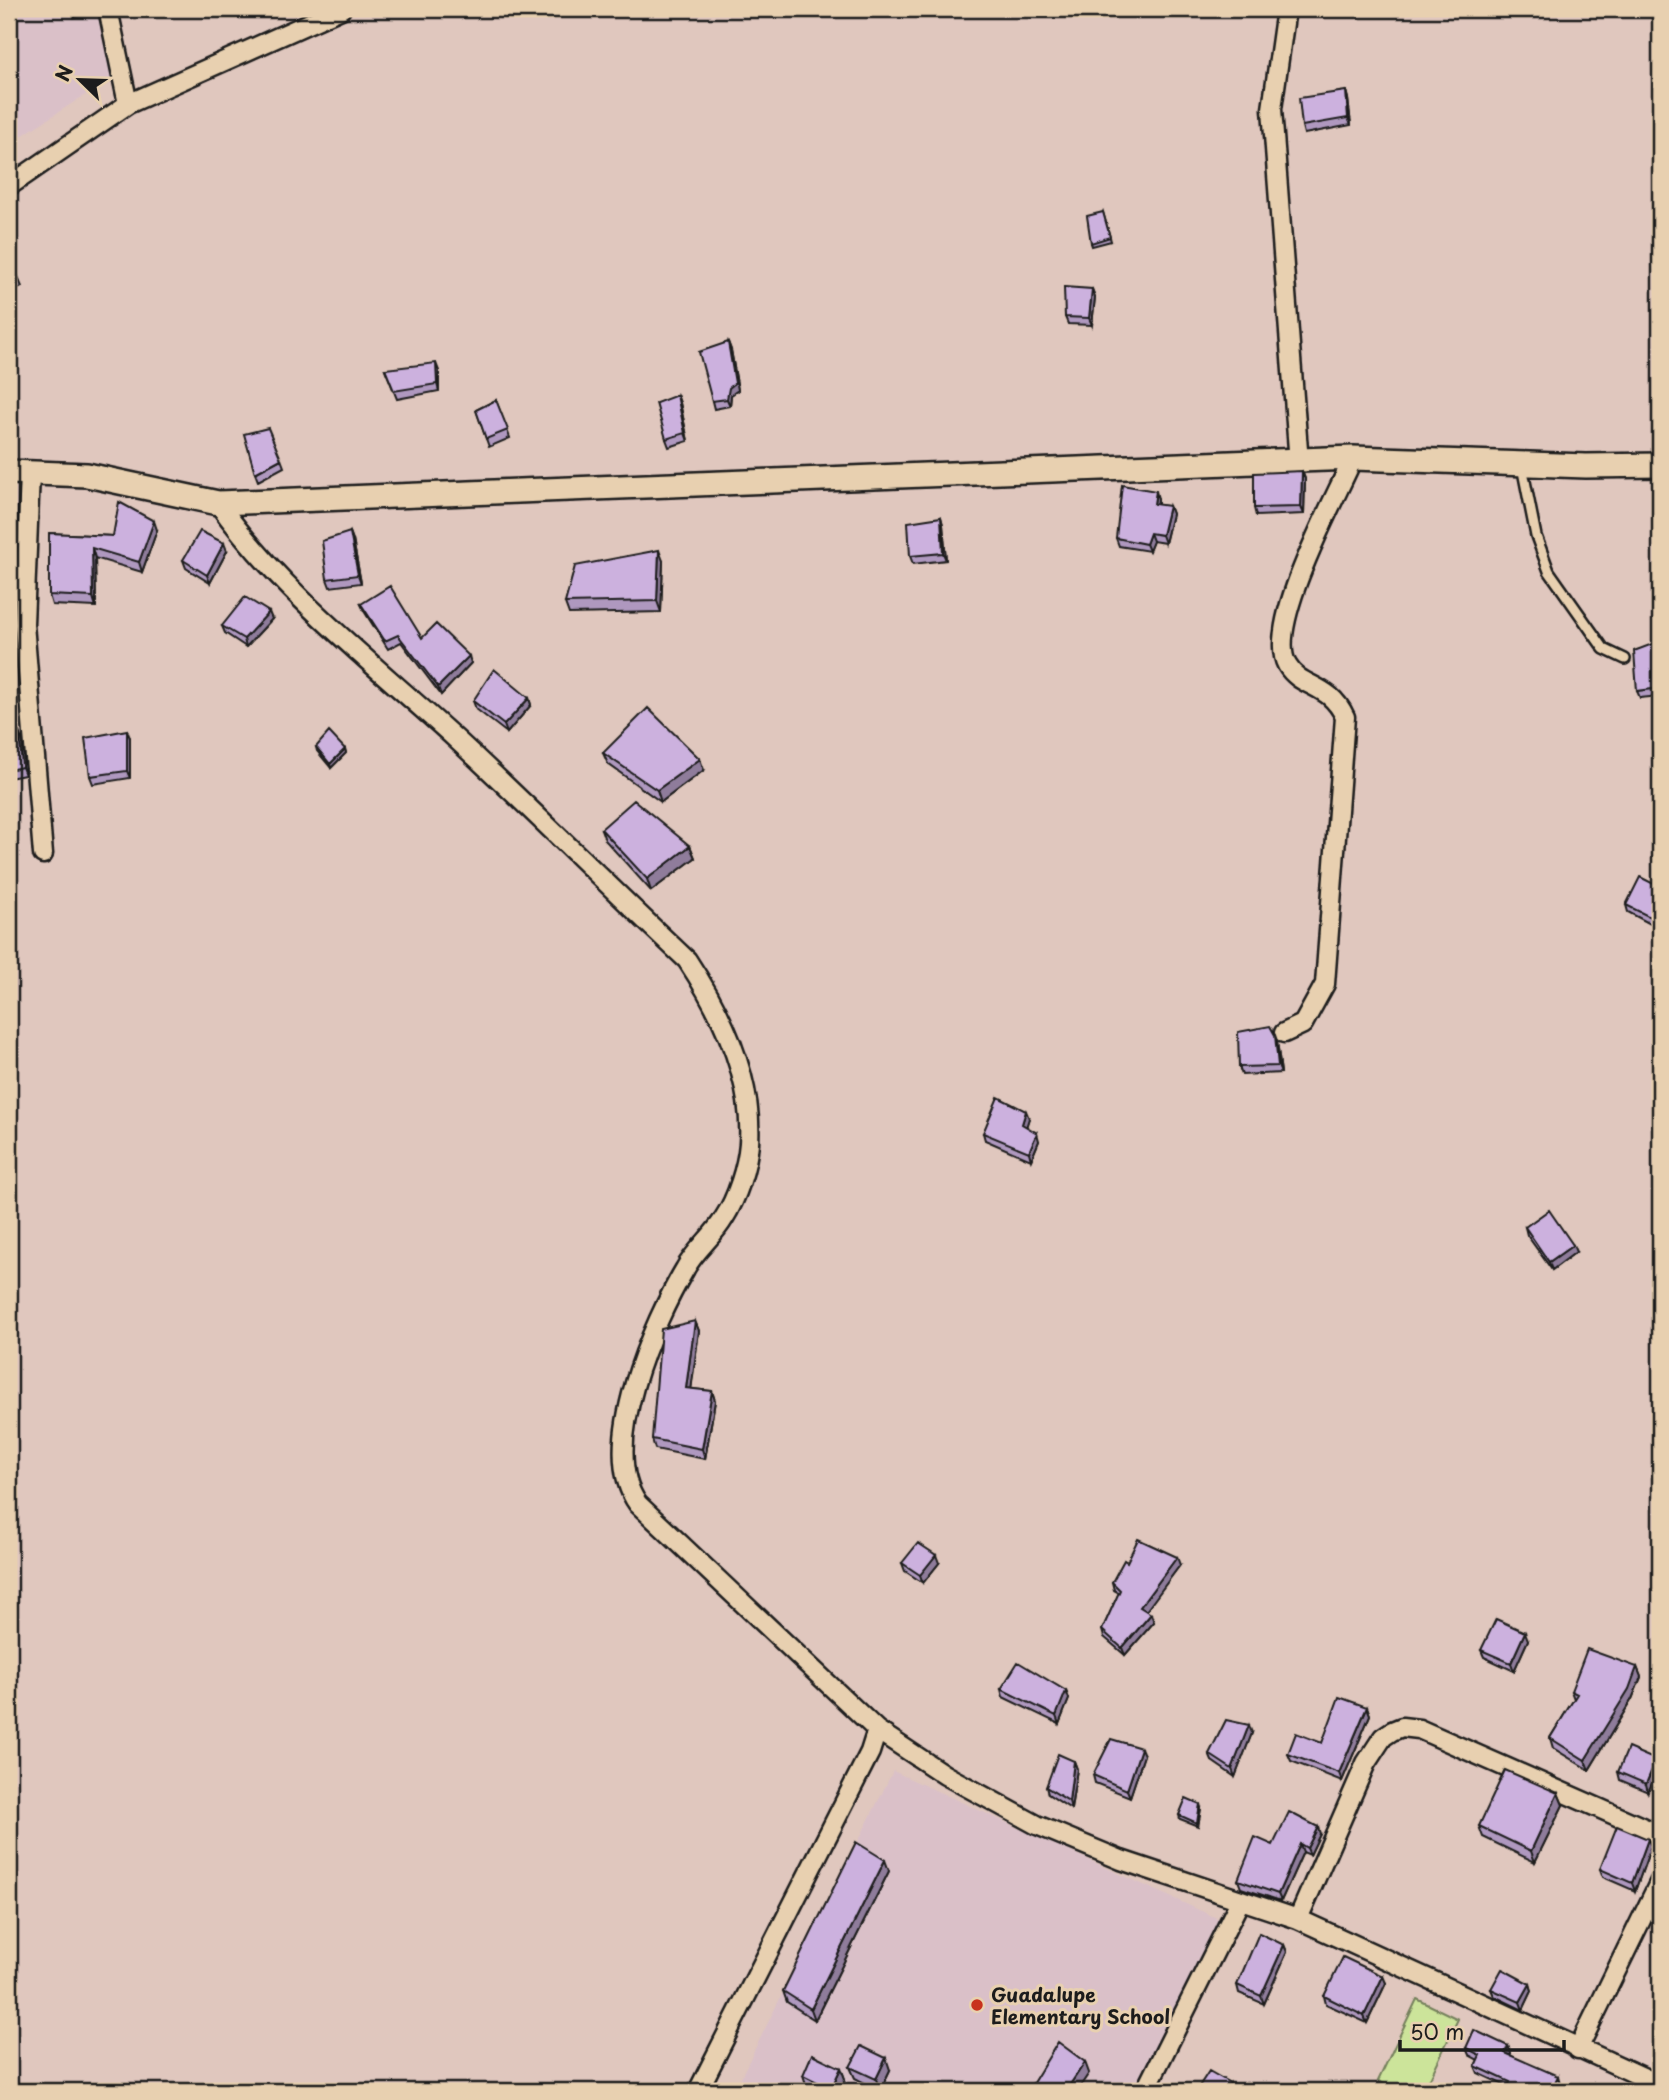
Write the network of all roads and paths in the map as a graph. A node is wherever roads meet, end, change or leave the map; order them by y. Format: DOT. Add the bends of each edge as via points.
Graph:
graph roads {
  1 [pos="108,9"];
  2 [pos="341,9"];
  3 [pos="1286,9"];
  4 [pos="128,104"];
  5 [pos="9,186"];
  6 [pos="1353,458"];
  7 [pos="1299,463"];
  8 [pos="1522,464"];
  9 [pos="1660,464"];
  10 [pos="20,473"];
  11 [pos="218,503"];
  12 [pos="1625,659"];
  13 [pos="43,855"];
  14 [pos="1284,1033"];
  15 [pos="877,1730"];
  16 [pos="1660,1835"];
  17 [pos="1660,1881"];
  18 [pos="1240,1900"];
  19 [pos="1298,1919"];
  20 [pos="1578,2049"];
  21 [pos="1660,2085"];
  22 [pos="698,2091"];
  23 [pos="1145,2091"];
  1 -- 4 [label="street"];
  2 -- 4 [label="street"];
  3 -- 7 [label="street" via="1272,109"];
  4 -- 5 [label="street"];
  6 -- 7 [label="street"];
  6 -- 8 [label="street"];
  6 -- 14 [label="street" via="1287,606 1282,640 1285,662 1293,674 1337,700 1345,717 1325,984 1303,1024"];
  7 -- 11 [label="street"];
  8 -- 9 [label="street"];
  8 -- 12 [label="lane" via="1536,536 1549,572 1604,649"];
  10 -- 11 [label="street" via="128,481"];
  10 -- 13 [label="street" via="24,624"];
  11 -- 15 [label="street" via="248,545 687,960 706,989 750,1102 749,1145 724,1218 687,1265 643,1355 625,1436 626,1475 631,1495 663,1531"];
  15 -- 18 [label="street" via="1037,1825 1121,1860"];
  15 -- 22 [label="street" via="870,1752"];
  16 -- 19 [label="street" via="1419,1729 1402,1727 1383,1737 1366,1763"];
  17 -- 20 [label="street"];
  18 -- 19 [label="street"];
  18 -- 23 [label="street"];
  19 -- 20 [label="street"];
  20 -- 21 [label="street"];
}
